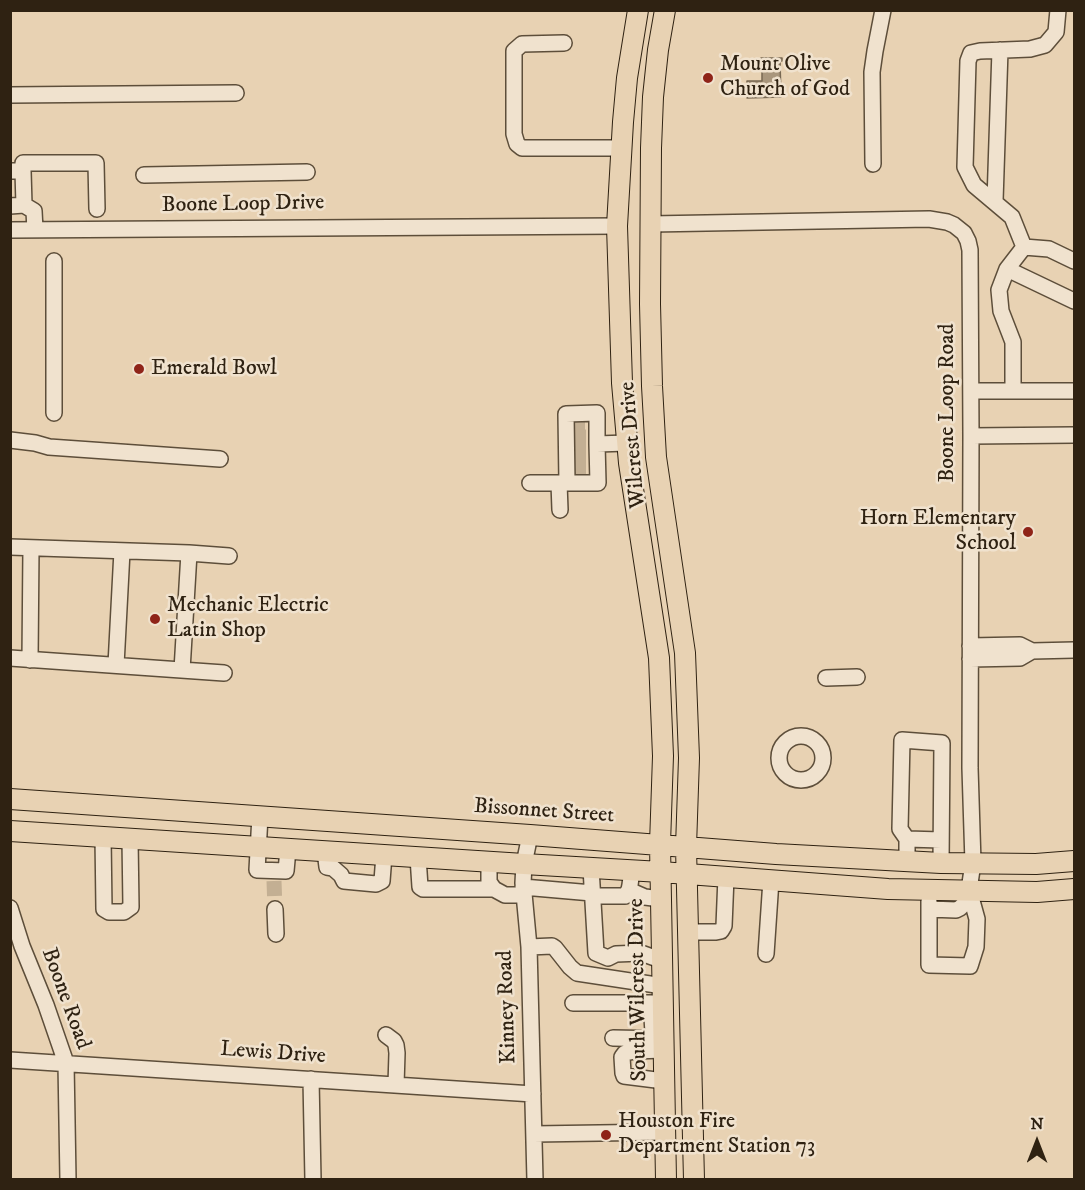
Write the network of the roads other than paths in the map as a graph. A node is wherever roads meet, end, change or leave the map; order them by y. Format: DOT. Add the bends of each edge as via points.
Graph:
graph roads {
  1 [pos="638,10"];
  2 [pos="665,10"];
  3 [pos="883,10"];
  4 [pos="1058,10"];
  5 [pos="564,43"];
  6 [pos="1000,50"];
  7 [pos="236,93"];
  8 [pos="10,95"];
  9 [pos="621,147"];
  10 [pos="873,164"];
  11 [pos="17,171"];
  12 [pos="307,172"];
  13 [pos="144,175"];
  14 [pos="995,201"];
  15 [pos="17,206"];
  16 [pos="98,208"];
  17 [pos="651,224"];
  18 [pos="617,226"];
  19 [pos="10,230"];
  20 [pos="35,230"];
  21 [pos="1024,248"];
  22 [pos="54,261"];
  23 [pos="1074,261"];
  24 [pos="1007,269"];
  25 [pos="1074,301"];
  26 [pos="650,304"];
  27 [pos="622,383"];
  28 [pos="652,386"];
  29 [pos="971,390"];
  30 [pos="1013,391"];
  31 [pos="1074,391"];
  32 [pos="54,413"];
  33 [pos="1074,435"];
  34 [pos="972,436"];
  35 [pos="10,440"];
  36 [pos="627,443"];
  37 [pos="580,454"];
  38 [pos="220,459"];
  39 [pos="530,483"];
  40 [pos="560,510"];
  41 [pos="637,518"];
  42 [pos="666,529"];
  43 [pos="10,547"];
  44 [pos="31,548"];
  45 [pos="122,551"];
  46 [pos="189,553"];
  47 [pos="229,556"];
  48 [pos="1074,650"];
  49 [pos="970,652"];
  50 [pos="685,653"];
  51 [pos="10,658"];
  52 [pos="659,658"];
  53 [pos="30,660"];
  54 [pos="116,665"];
  55 [pos="182,670"];
  56 [pos="224,673"];
  57 [pos="857,677"];
  58 [pos="826,678"];
  59 [pos="10,799"];
  60 [pos="260,816"];
  61 [pos="401,826"];
  62 [pos="10,831"];
  63 [pos="530,835"];
  64 [pos="103,837"];
  65 [pos="130,839"];
  66 [pos="907,839"];
  67 [pos="941,840"];
  68 [pos="660,844"];
  69 [pos="258,847"];
  70 [pos="686,847"];
  71 [pos="288,849"];
  72 [pos="325,851"];
  73 [pos="400,856"];
  74 [pos="907,861"];
  75 [pos="1074,861"];
  76 [pos="489,862"];
  77 [pos="941,863"];
  78 [pos="973,863"];
  79 [pos="524,864"];
  80 [pos="591,868"];
  81 [pos="632,870"];
  82 [pos="661,872"];
  83 [pos="687,874"];
  84 [pos="726,877"];
  85 [pos="771,880"];
  86 [pos="494,889"];
  87 [pos="1074,889"];
  88 [pos="969,890"];
  89 [pos="524,891"];
  90 [pos="629,891"];
  91 [pos="592,893"];
  92 [pos="662,899"];
  93 [pos="929,899"];
  94 [pos="275,909"];
  95 [pos="11,911"];
  96 [pos="688,933"];
  97 [pos="276,934"];
  98 [pos="529,947"];
  99 [pos="766,954"];
  100 [pos="658,958"];
  101 [pos="659,997"];
  102 [pos="573,1003"];
  103 [pos="387,1035"];
  104 [pos="613,1038"];
  105 [pos="658,1045"];
  106 [pos="10,1060"];
  107 [pos="66,1063"];
  108 [pos="311,1079"];
  109 [pos="664,1081"];
  110 [pos="396,1085"];
  111 [pos="533,1094"];
  112 [pos="693,1126"];
  113 [pos="664,1132"];
  114 [pos="534,1134"];
  115 [pos="68,1179"];
  116 [pos="313,1179"];
  117 [pos="535,1179"];
  118 [pos="666,1179"];
  119 [pos="694,1179"];
  1 -- 9 [label="main road, Wilcrest Drive"];
  2 -- 17 [label="main road, Wilcrest Drive" via="653,97"];
  3 -- 10 [label="street" via="872,72"];
  4 -- 6 [label="street" via="1056,32 1045,45"];
  5 -- 9 [label="street" via="522,44 514,51 514,134 518,144 522,148"];
  6 -- 14 [label="street"];
  6 -- 14 [label="street" via="972,53 968,61 965,167 974,185"];
  7 -- 8 [label="street"];
  9 -- 18 [label="main road, Wilcrest Drive"];
  11 -- 15 [label="street"];
  11 -- 16 [label="street" via="23,163 96,163"];
  12 -- 13 [label="street"];
  14 -- 21 [label="street" via="1012,217"];
  15 -- 20 [label="street" via="34,211"];
  17 -- 26 [label="main road, Wilcrest Drive"];
  17 -- 29 [label="street, Boone Loop Road" via="929,219 954,225 964,233 970,250"];
  18 -- 20 [label="street, Boone Loop Drive"];
  18 -- 26 [label="main road" via="634,228 643,239 645,286"];
  18 -- 27 [label="main road, Wilcrest Drive"];
  19 -- 20 [label="street, Boone Loop Drive"];
  21 -- 23 [label="street" via="1049,249"];
  21 -- 24 [label="street"];
  22 -- 32 [label="street"];
  24 -- 25 [label="street"];
  24 -- 30 [label="street" via="999,290 1001,310 1013,342"];
  26 -- 28 [label="main road, Wilcrest Drive"];
  27 -- 28 [label="main road"];
  27 -- 36 [label="main road, Wilcrest Drive"];
  28 -- 42 [label="main road, Wilcrest Drive"];
  29 -- 30 [label="street"];
  29 -- 34 [label="street, Boone Loop Road"];
  30 -- 31 [label="street"];
  33 -- 34 [label="street"];
  34 -- 49 [label="street, Boone Loop Road"];
  35 -- 38 [label="street" via="49,447"];
  36 -- 37 [label="street"];
  36 -- 41 [label="main road, Wilcrest Drive"];
  37 -- 39 [label="street"];
  37 -- 40 [label="street"];
  41 -- 42 [label="main road"];
  41 -- 52 [label="main road, Wilcrest Drive"];
  42 -- 50 [label="main road, Wilcrest Drive"];
  43 -- 44 [label="street"];
  44 -- 45 [label="street"];
  44 -- 53 [label="street"];
  45 -- 46 [label="street"];
  45 -- 54 [label="street"];
  46 -- 47 [label="street"];
  46 -- 55 [label="street"];
  48 -- 49 [label="street" via="1032,651 1020,658"];
  49 -- 78 [label="street, Boone Loop Road"];
  50 -- 52 [label="main road"];
  50 -- 70 [label="main road, Wilcrest Drive" via="689,758"];
  51 -- 53 [label="street"];
  52 -- 68 [label="main road, Wilcrest Drive" via="663,756"];
  53 -- 54 [label="street"];
  54 -- 55 [label="street"];
  55 -- 56 [label="street"];
  57 -- 58 [label="street"];
  59 -- 60 [label="main road, Bissonnet Street"];
  60 -- 61 [label="main road, Bissonnet Street"];
  60 -- 69 [label="street"];
  61 -- 63 [label="main road, Bissonnet Street"];
  61 -- 73 [label="main road"];
  62 -- 64 [label="main road"];
  63 -- 68 [label="main road, Bissonnet Street"];
  63 -- 79 [label="street, Kinney Road"];
  64 -- 65 [label="main road"];
  64 -- 65 [label="street" via="104,909 109,912 124,912 131,907"];
  65 -- 69 [label="main road"];
  66 -- 67 [label="street"];
  66 -- 67 [label="street" via="900,829 902,740 942,743"];
  66 -- 74 [label="street"];
  67 -- 77 [label="street"];
  68 -- 70 [label="main road, Bissonnet Street"];
  68 -- 82 [label="main road, Wilcrest Drive"];
  69 -- 71 [label="main road"];
  69 -- 71 [label="street" via="257,870 274,876 286,872"];
  70 -- 74 [label="main road, Bissonnet Street"];
  70 -- 83 [label="main road, Wilcrest Drive"];
  71 -- 72 [label="main road"];
  72 -- 73 [label="main road"];
  72 -- 73 [label="street" via="327,867 333,868 344,881 376,884"];
  73 -- 76 [label="main road"];
  73 -- 86 [label="street" via="423,889"];
  74 -- 77 [label="main road, Bissonnet Street"];
  75 -- 78 [label="main road, Bissonnet Street"];
  76 -- 79 [label="main road"];
  76 -- 86 [label="street" via="489,882"];
  77 -- 78 [label="main road, Bissonnet Street"];
  78 -- 88 [label="street, Boone Loop Road"];
  79 -- 80 [label="main road"];
  79 -- 89 [label="street, Kinney Road"];
  80 -- 81 [label="main road"];
  80 -- 91 [label="street"];
  81 -- 82 [label="main road"];
  81 -- 90 [label="street"];
  82 -- 83 [label="main road"];
  82 -- 92 [label="main road, South Wilcrest Drive"];
  83 -- 84 [label="main road"];
  83 -- 96 [label="main road"];
  84 -- 85 [label="main road"];
  84 -- 96 [label="street" via="721,931"];
  85 -- 93 [label="main road" via="888,889"];
  85 -- 99 [label="street"];
  86 -- 89 [label="street" via="505,895"];
  87 -- 88 [label="main road"];
  88 -- 93 [label="main road"];
  88 -- 93 [label="street" via="977,920 970,966 929,965"];
  89 -- 91 [label="street"];
  89 -- 98 [label="street, Kinney Road"];
  90 -- 91 [label="street" via="625,896"];
  90 -- 92 [label="street"];
  91 -- 100 [label="street" via="596,953 608,958 640,953"];
  92 -- 100 [label="main road, South Wilcrest Drive"];
  94 -- 97 [label="street"];
  95 -- 107 [label="street, Boone Road"];
  96 -- 112 [label="main road"];
  98 -- 101 [label="street" via="552,946 577,973"];
  98 -- 111 [label="street, Kinney Road"];
  100 -- 101 [label="main road, South Wilcrest Drive"];
  101 -- 102 [label="street"];
  101 -- 105 [label="main road, South Wilcrest Drive"];
  103 -- 110 [label="street" via="396,1045"];
  104 -- 105 [label="street"];
  105 -- 109 [label="main road, South Wilcrest Drive"];
  105 -- 109 [label="street" via="625,1053 623,1073 627,1077"];
  106 -- 107 [label="street, Lewis Drive"];
  107 -- 108 [label="street, Lewis Drive"];
  107 -- 115 [label="street, Boone Road"];
  108 -- 110 [label="street, Lewis Drive"];
  108 -- 116 [label="street"];
  109 -- 113 [label="main road, South Wilcrest Drive"];
  110 -- 111 [label="street, Lewis Drive"];
  111 -- 114 [label="street, Kinney Road"];
  112 -- 113 [label="main road"];
  112 -- 119 [label="main road"];
  113 -- 114 [label="street"];
  113 -- 118 [label="main road, South Wilcrest Drive"];
  114 -- 117 [label="street, Kinney Road"];
}
